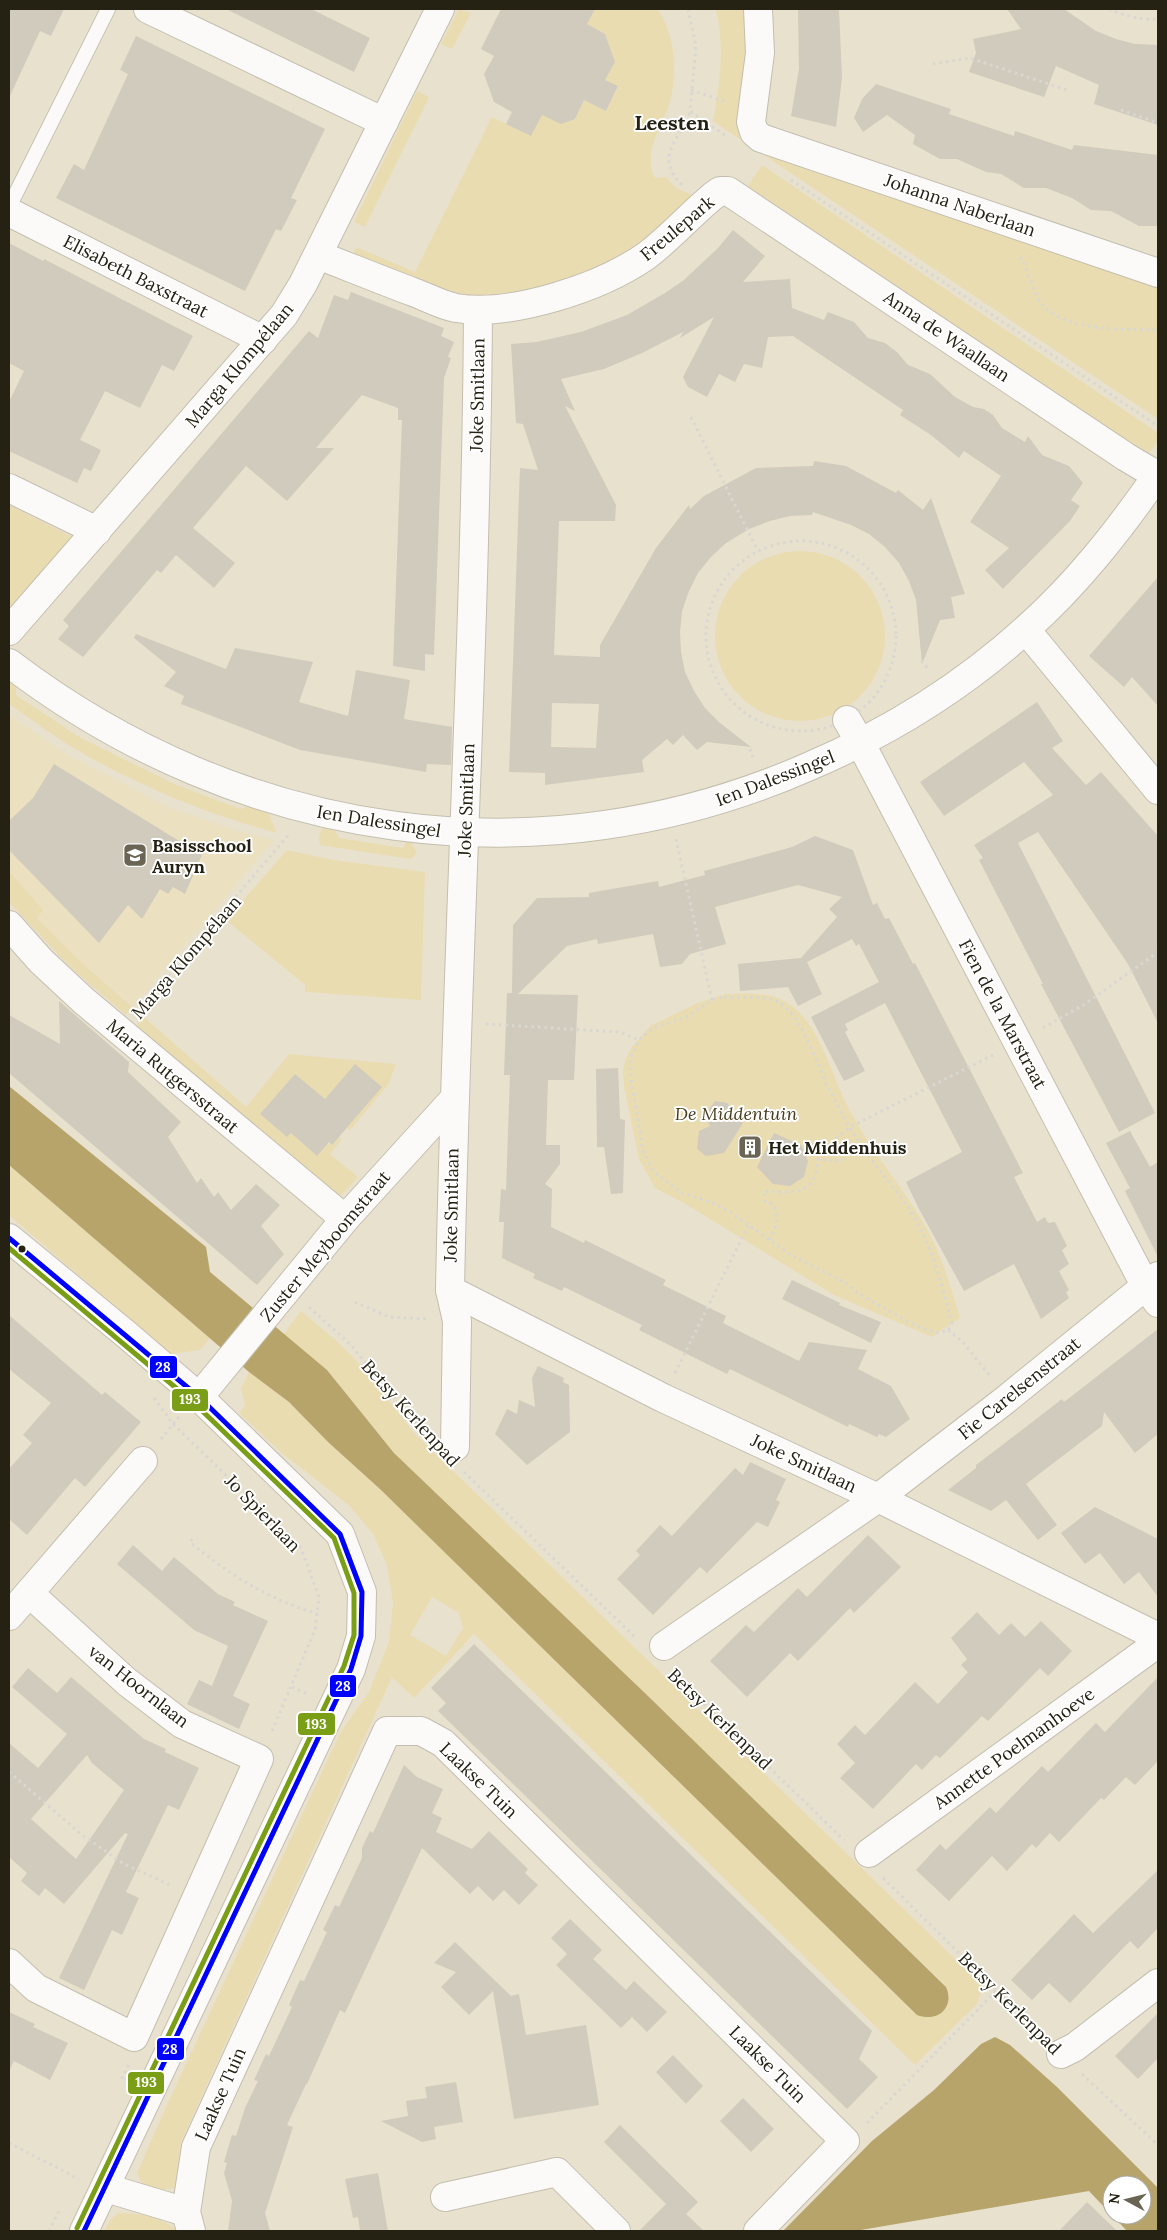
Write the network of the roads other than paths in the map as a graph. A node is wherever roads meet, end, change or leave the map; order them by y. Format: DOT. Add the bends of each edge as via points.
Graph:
graph roads {
  1 [pos="108,9"];
  2 [pos="148,9"];
  3 [pos="440,9"];
  4 [pos="758,9"];
  5 [pos="384,122"];
  6 [pos="725,195"];
  7 [pos="9,207"];
  8 [pos="9,212"];
  9 [pos="318,256"];
  10 [pos="1158,273"];
  11 [pos="478,310"];
  12 [pos="263,340"];
  13 [pos="1158,475"];
  14 [pos="9,488"];
  15 [pos="97,531"];
  16 [pos="1026,630"];
  17 [pos="9,631"];
  18 [pos="9,663"];
  19 [pos="846,720"];
  20 [pos="861,744"];
  21 [pos="1158,790"];
  22 [pos="464,832"];
  23 [pos="9,925"];
  24 [pos="454,1098"];
  25 [pos="345,1219"];
  26 [pos="9,1238"];
  27 [pos="1154,1288"];
  28 [pos="450,1290"];
  29 [pos="199,1397"];
  30 [pos="458,1458"];
  31 [pos="143,1461"];
  32 [pos="878,1498"];
  33 [pos="29,1594"];
  34 [pos="9,1616"];
  35 [pos="1158,1637"];
  36 [pos="1158,1643"];
  37 [pos="657,1651"];
  38 [pos="865,1857"];
  39 [pos="9,1963"];
  40 [pos="1158,1983"];
  41 [pos="1061,2054"];
  42 [pos="106,2188"];
  43 [pos="445,2197"];
  44 [pos="189,2222"];
  45 [pos="84,2231"];
  46 [pos="616,2231"];
  47 [pos="758,2231"];
  1 -- 7 [label="lane"];
  2 -- 5 [label="street"];
  3 -- 5 [label="street, Marga Klompélaan"];
  4 -- 10 [label="street, Johanna Naberlaan" via="760,53 751,111 754,132 761,138"];
  5 -- 9 [label="street, Marga Klompélaan"];
  6 -- 11 [label="street, Freulepark" via="644,257 613,275 553,298"];
  6 -- 13 [label="street, Anna de Waallaan"];
  8 -- 12 [label="street, Elisabeth Baxstraat"];
  9 -- 11 [label="street, Freulepark" via="453,307"];
  9 -- 12 [label="street, Marga Klompélaan" via="284,315"];
  11 -- 22 [label="street, Joke Smitlaan"];
  12 -- 15 [label="street, Marga Klompélaan"];
  13 -- 16 [label="street, Ien Dalessingel" via="1118,531"];
  14 -- 15 [label="street"];
  15 -- 17 [label="street, Marga Klompélaan"];
  16 -- 20 [label="street, Ien Dalessingel" via="947,692"];
  16 -- 21 [label="street"];
  18 -- 22 [label="street, Ien Dalessingel" via="66,704 139,747 228,786 304,809 384,825"];
  19 -- 20 [label="street"];
  20 -- 22 [label="street, Ien Dalessingel" via="764,786 670,814 602,826"];
  20 -- 27 [label="street, Fien de la Marstraat"];
  22 -- 24 [label="street, Joke Smitlaan"];
  23 -- 25 [label="street, Maria Rutgersstraat" via="41,961 121,1032"];
  24 -- 25 [label="street, Zuster Meyboomstraat"];
  24 -- 28 [label="street, Joke Smitlaan"];
  25 -- 29 [label="street, Zuster Meyboomstraat"];
  26 -- 29 [label="street, Jo Spierlaan"];
  27 -- 32 [label="street, Fie Carelsenstraat"];
  28 -- 30 [label="street, Joke Smitlaan" via="457,1321"];
  28 -- 32 [label="street, Joke Smitlaan" via="663,1398"];
  29 -- 42 [label="street, Jo Spierlaan" via="340,1534 362,1592 361,1636 351,1669"];
  31 -- 33 [label="street"];
  32 -- 35 [label="street, Joke Smitlaan"];
  32 -- 37 [label="street, Fie Carelsenstraat"];
  33 -- 34 [label="street"];
  33 -- 39 [label="street, van Hoornlaan" via="127,1682 182,1724 259,1759 134,2037 36,1988"];
  36 -- 38 [label="street, Annette Poelmanhoeve"];
  40 -- 41 [label="street" via="1075,2047"];
  42 -- 44 [label="street, Laakse Tuin"];
  42 -- 45 [label="street, Jo Spierlaan"];
  43 -- 46 [label="street" via="557,2172"];
  44 -- 47 [label="street, Laakse Tuin" via="196,2147 387,1731 420,1731 443,1743 846,2141"];
}
